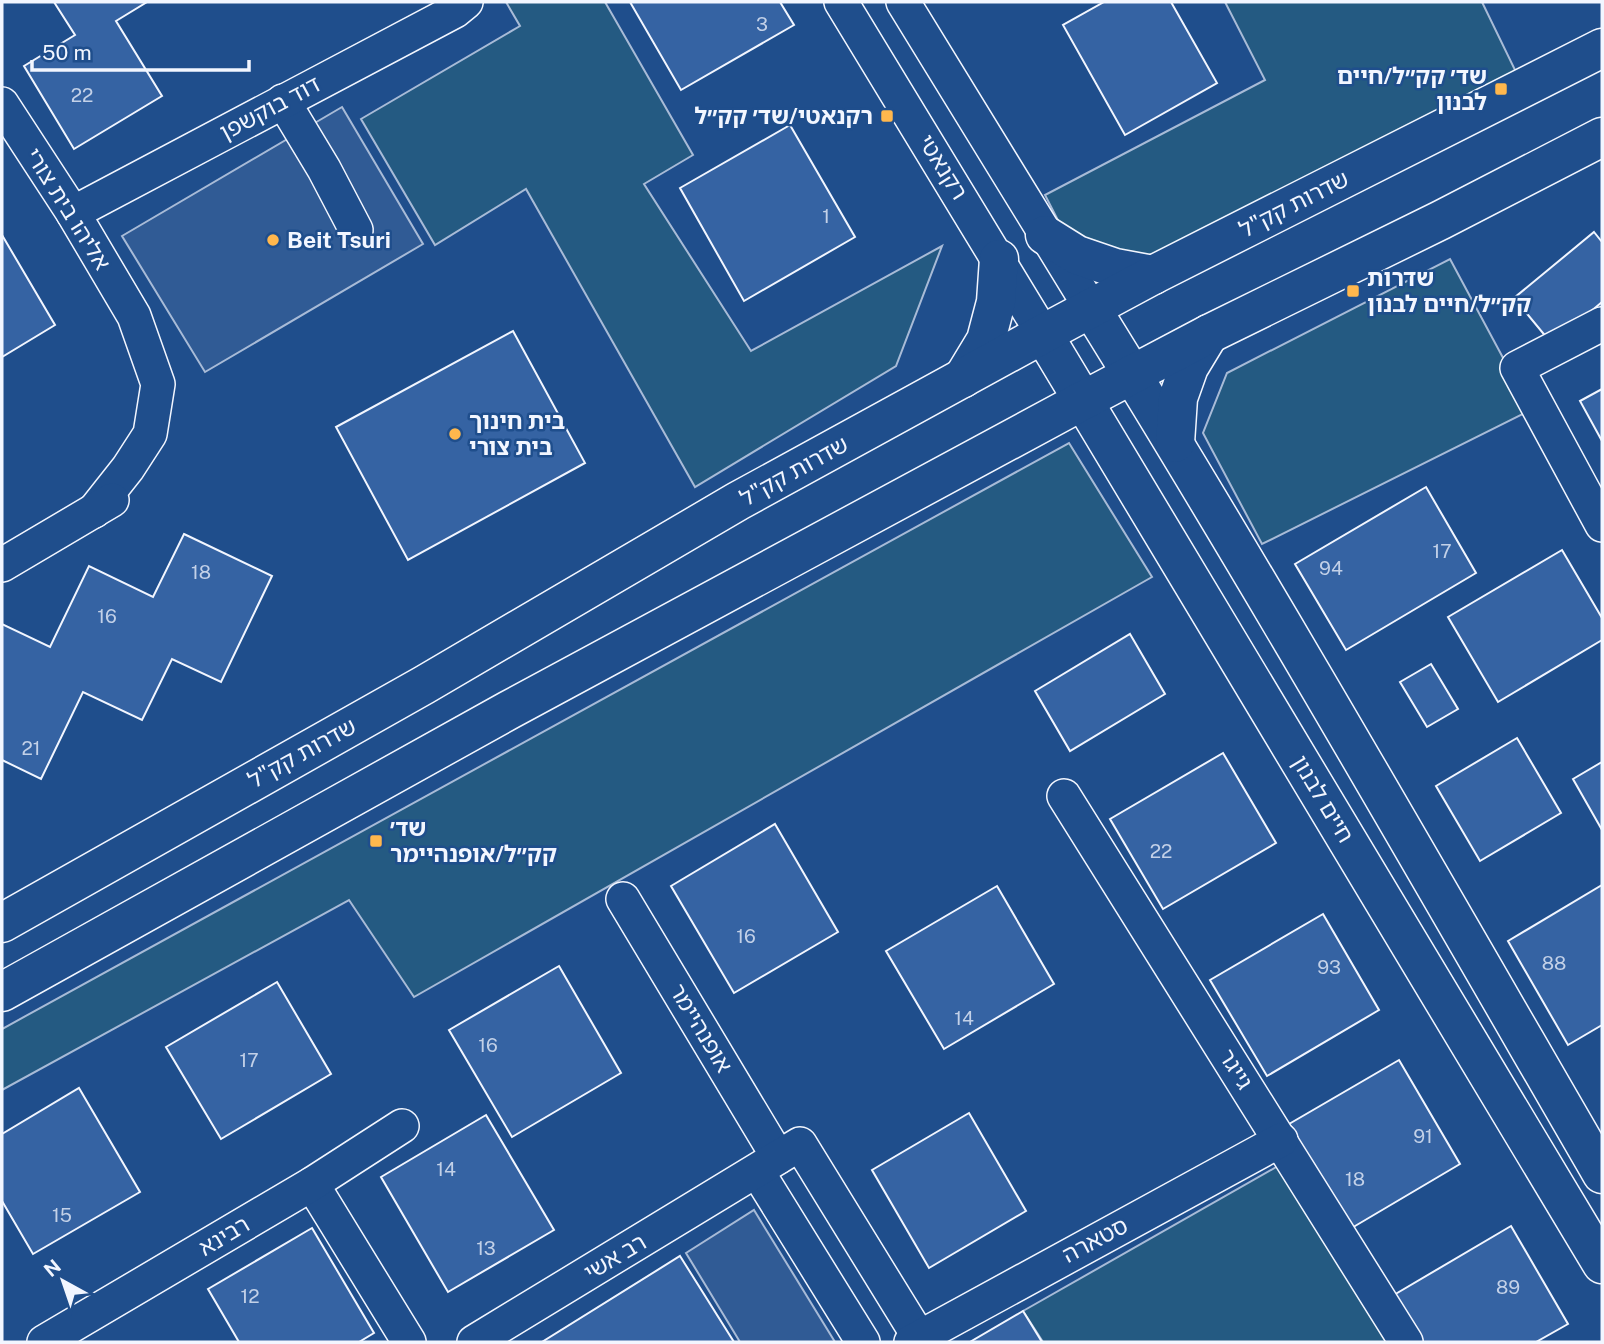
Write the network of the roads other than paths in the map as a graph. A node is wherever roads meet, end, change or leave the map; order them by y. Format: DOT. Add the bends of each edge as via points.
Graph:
graph roads {
  1 [pos="466,2"];
  2 [pos="841,2"];
  3 [pos="903,2"];
  4 [pos="1602,48"];
  5 [pos="283,101"];
  6 [pos="2,104"];
  7 [pos="1602,137"];
  8 [pos="73,214"];
  9 [pos="356,230"];
  10 [pos="1045,235"];
  11 [pos="999,259"];
  12 [pos="1153,275"];
  13 [pos="1091,308"];
  14 [pos="1602,324"];
  15 [pos="1043,334"];
  16 [pos="1209,334"];
  17 [pos="1132,375"];
  18 [pos="963,378"];
  19 [pos="1082,401"];
  20 [pos="1024,432"];
  21 [pos="1175,443"];
  22 [pos="1113,450"];
  23 [pos="1602,525"];
  24 [pos="2,565"];
  25 [pos="1065,796"];
  26 [pos="623,899"];
  27 [pos="2,923"];
  28 [pos="2,992"];
  29 [pos="402,1126"];
  30 [pos="1281,1140"];
  31 [pos="768,1164"];
  32 [pos="1602,1174"];
  33 [pos="312,1184"];
  34 [pos="1602,1264"];
  35 [pos="917,1340"];
  36 [pos="44,1342"];
  37 [pos="410,1342"];
  38 [pos="474,1342"];
  39 [pos="863,1342"];
  40 [pos="1406,1342"];
  1 -- 5 [label="street, דוד בוקשפן"];
  2 -- 11 [label="street, רקנאטי"];
  3 -- 10 [label="street"];
  4 -- 12 [label="main road, שדרות קק\"ל"];
  5 -- 8 [label="street, דוד בוקשפן"];
  5 -- 9 [label="street"];
  6 -- 8 [label="street, אליהו בית צורי"];
  7 -- 16 [label="main road"];
  8 -- 24 [label="street, אליהו בית צורי" via="134,316 158,384 150,434 94,511"];
  10 -- 12 [label="main road" via="1077,255"];
  10 -- 13 [label="street"];
  11 -- 15 [label="street, רקנאטי"];
  11 -- 18 [label="main road" via="996,302 986,340"];
  12 -- 13 [label="main road, שדרות קק\"ל"];
  13 -- 15 [label="main road, שדרות קק\"ל"];
  13 -- 17 [label="main road"];
  14 -- 23 [label="street" via="1517,368"];
  15 -- 18 [label="main road, שדרות קק\"ל"];
  15 -- 19 [label="main road, חיים לבנון"];
  16 -- 17 [label="main road"];
  16 -- 21 [label="main road" via="1189,367 1178,398"];
  17 -- 19 [label="main road"];
  17 -- 21 [label="main road"];
  18 -- 27 [label="main road, שדרות קק\"ל" via="738,501"];
  19 -- 20 [label="main road"];
  19 -- 22 [label="main road, חיים לבנון"];
  20 -- 22 [label="main road" via="1059,428 1085,432"];
  20 -- 28 [label="main road" via="509,710"];
  21 -- 32 [label="main road"];
  22 -- 34 [label="main road, חיים לבנון"];
  25 -- 30 [label="street, גייגר"];
  26 -- 31 [label="street, אופנהיימר"];
  29 -- 33 [label="street, רבינא"];
  30 -- 35 [label="street, סטארה"];
  30 -- 40 [label="street, גייגר"];
  31 -- 35 [label="street" via="800,1144"];
  31 -- 38 [label="street, רב אשי"];
  31 -- 39 [label="street, אופנהיימר"];
  33 -- 36 [label="street, רבינא"];
  33 -- 37 [label="street"];
}
